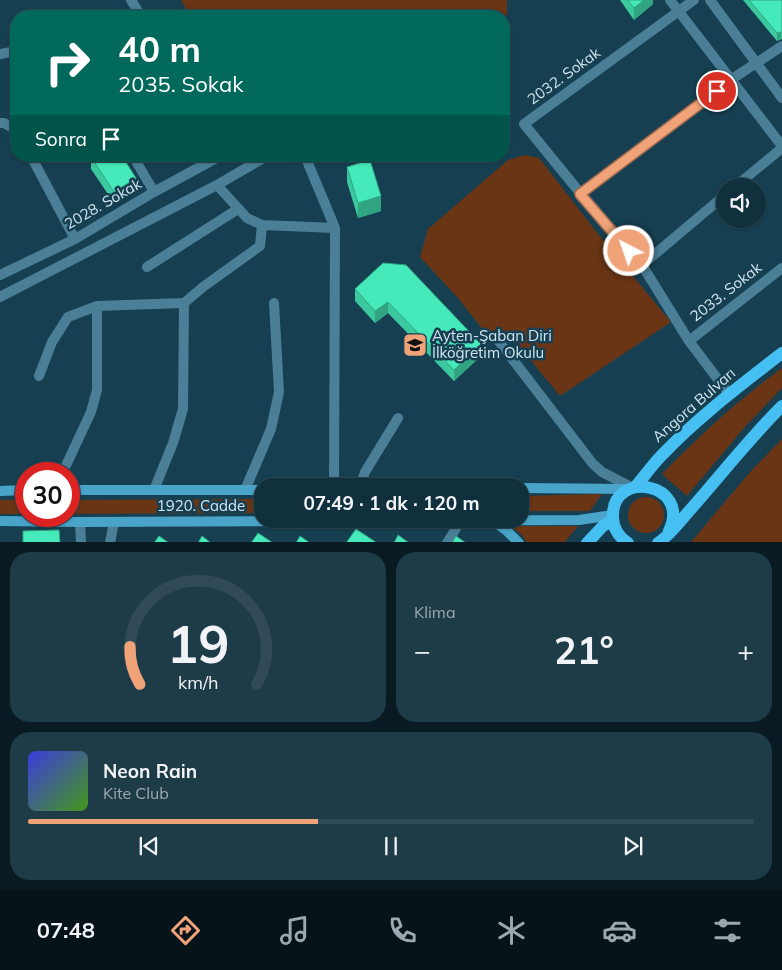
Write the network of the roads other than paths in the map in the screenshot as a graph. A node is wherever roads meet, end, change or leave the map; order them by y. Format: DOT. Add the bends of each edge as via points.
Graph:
graph roads {
  1 [pos="670,0"];
  2 [pos="694,0"];
  3 [pos="710,0"];
  4 [pos="679,12"];
  5 [pos="782,46"];
  6 [pos="756,64"];
  7 [pos="732,80"];
  8 [pos="782,98"];
  9 [pos="782,147"];
  10 [pos="34,162"];
  11 [pos="136,162"];
  12 [pos="209,162"];
  13 [pos="257,162"];
  14 [pos="308,162"];
  15 [pos="745,178"];
  16 [pos="217,185"];
  17 [pos="154,192"];
  18 [pos="580,194"];
  19 [pos="716,203"];
  20 [pos="238,208"];
  21 [pos="262,225"];
  22 [pos="335,228"];
  23 [pos="75,239"];
  24 [pos="642,265"];
  25 [pos="147,267"];
  26 [pos="782,268"];
  27 [pos="0,275"];
  28 [pos="0,297"];
  29 [pos="184,303"];
  30 [pos="274,303"];
  31 [pos="97,306"];
  32 [pos="497,340"];
  33 [pos="689,341"];
  34 [pos="782,353"];
  35 [pos="39,376"];
  36 [pos="729,394"];
  37 [pos="782,406"];
  38 [pos="398,418"];
  39 [pos="68,462"];
  40 [pos="334,478"];
  41 [pos="363,478"];
  42 [pos="529,488"];
  43 [pos="633,488"];
  44 [pos="0,490"];
  45 [pos="15,490"];
  46 [pos="80,490"];
  47 [pos="154,490"];
  48 [pos="245,490"];
  49 [pos="254,490"];
  50 [pos="613,518"];
  51 [pos="529,520"];
  52 [pos="0,521"];
  53 [pos="15,521"];
  54 [pos="254,521"];
  55 [pos="80,522"];
  56 [pos="114,522"];
  57 [pos="456,528"];
  58 [pos="503,528"];
  59 [pos="661,540"];
  60 [pos="81,542"];
  61 [pos="110,542"];
  62 [pos="447,542"];
  63 [pos="519,542"];
  64 [pos="587,542"];
  65 [pos="628,542"];
  1 -- 4 [label="street"];
  2 -- 4 [label="street"];
  3 -- 6 [label="street"];
  4 -- 7 [label="street"];
  4 -- 18 [label="street, 2032. Sokak" via="524,124"];
  5 -- 6 [label="street"];
  6 -- 7 [label="street"];
  6 -- 8 [label="street"];
  7 -- 9 [label="street"];
  7 -- 18 [label="street"];
  9 -- 15 [label="street"];
  10 -- 23 [label="street"];
  11 -- 17 [label="street"];
  12 -- 17 [label="street, 2028. Sokak"];
  13 -- 16 [label="street"];
  14 -- 22 [label="street"];
  16 -- 20 [label="street"];
  16 -- 28 [label="street"];
  17 -- 23 [label="street, 2028. Sokak"];
  18 -- 24 [label="street, 2032. Sokak"];
  19 -- 24 [label="street"];
  20 -- 21 [label="street" via="247,218"];
  20 -- 25 [label="street"];
  21 -- 22 [label="street"];
  21 -- 29 [label="street" via="260,246"];
  22 -- 40 [label="street"];
  23 -- 27 [label="street, 2028. Sokak"];
  24 -- 33 [label="street, 2032. Sokak"];
  26 -- 33 [label="street, 2033. Sokak"];
  29 -- 31 [label="street"];
  29 -- 47 [label="street" via="183,408"];
  30 -- 48 [label="street" via="279,392 271,429"];
  31 -- 35 [label="street" via="68,317 52,342"];
  31 -- 39 [label="street" via="97,390 91,412"];
  32 -- 43 [label="street" via="593,464"];
  33 -- 36 [label="street, 2032. Sokak"];
  34 -- 36 [label="main road, Angora Bulvarı"];
  36 -- 43 [label="main road, Angora Bulvarı" via="661,455"];
  37 -- 59 [label="main road"];
  38 -- 41 [label="street"];
  42 -- 43 [label="main road"];
  43 -- 50 [label="main road, Angora Bulvarı" via="618,499"];
  43 -- 59 [label="main road" via="652,487 670,502 673,519 670,530"];
  44 -- 45 [label="main road"];
  46 -- 47 [label="main road, 1920. Cadde"];
  47 -- 48 [label="main road, 1920. Cadde"];
  48 -- 49 [label="main road, 1920. Cadde"];
  50 -- 51 [label="main road, 1920. Cadde"];
  50 -- 64 [label="main road, Angora Bulvarı"];
  50 -- 65 [label="main road" via="615,528"];
  52 -- 53 [label="main road, 1920. Cadde"];
  54 -- 56 [label="main road, 1920. Cadde"];
  55 -- 56 [label="main road, 1920. Cadde"];
  55 -- 60 [label="street"];
  56 -- 61 [label="street"];
  57 -- 62 [label="street"];
  58 -- 63 [label="main road"];
}
